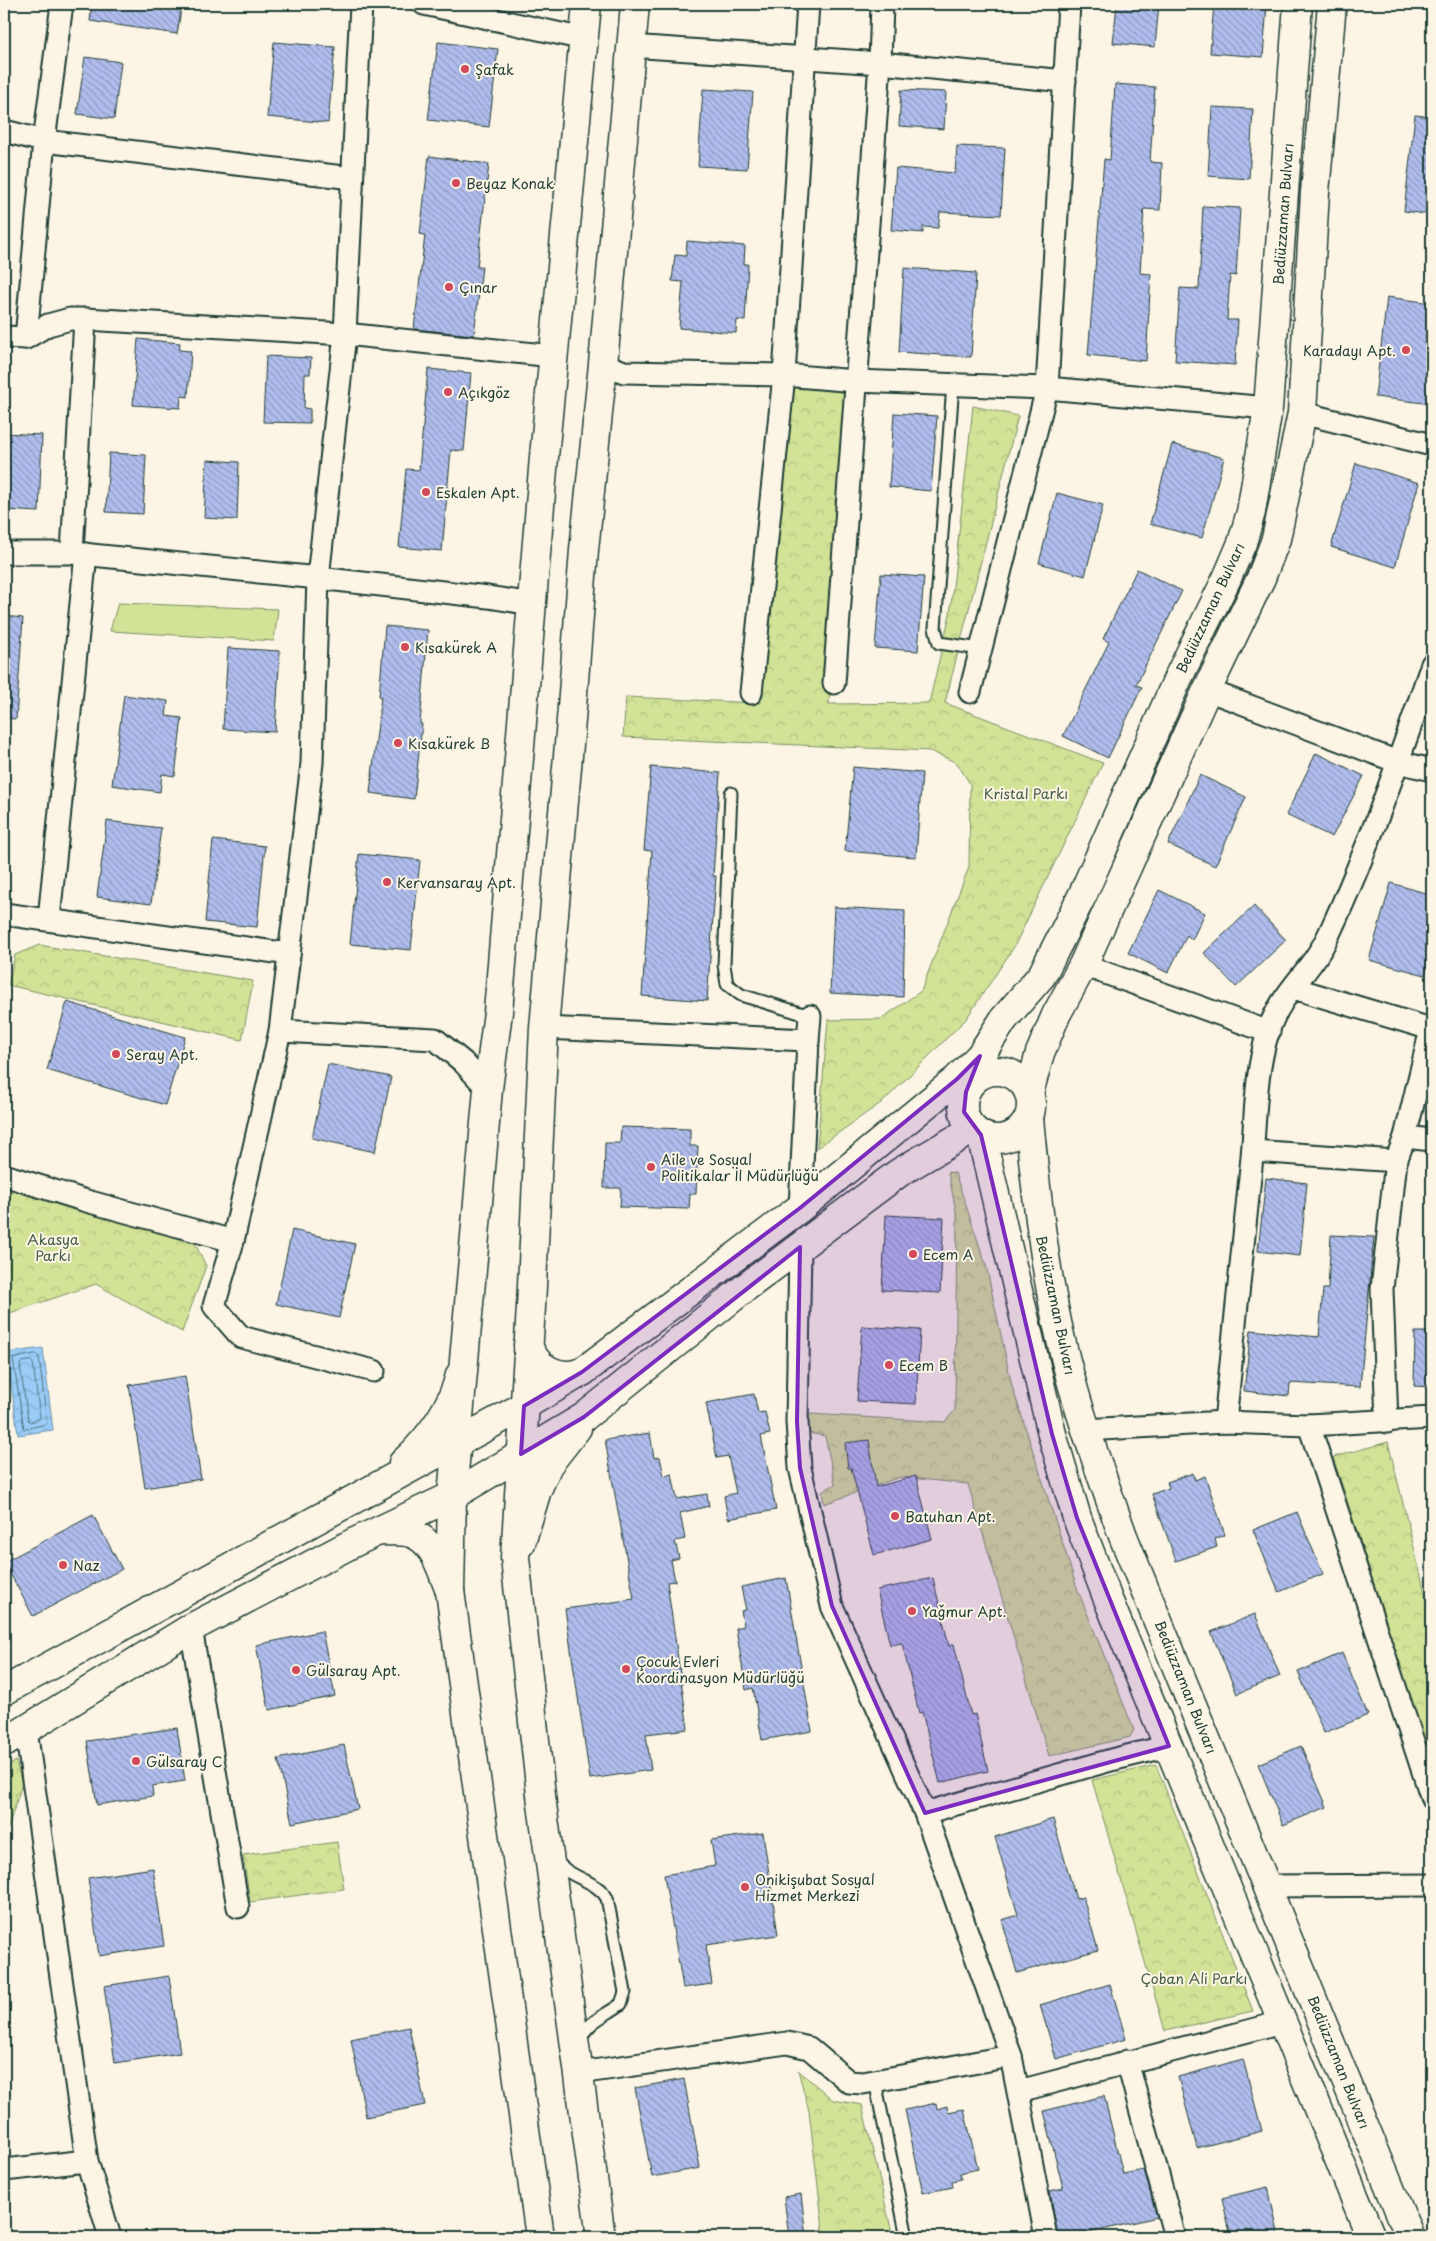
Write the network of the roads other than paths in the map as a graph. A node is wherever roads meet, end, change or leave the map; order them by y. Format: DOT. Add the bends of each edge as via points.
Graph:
graph roads {
  1 [pos="62,4"];
  2 [pos="361,4"];
  3 [pos="424,4"];
  4 [pos="587,4"];
  5 [pos="634,4"];
  6 [pos="808,4"];
  7 [pos="882,4"];
  8 [pos="1068,4"];
  9 [pos="1298,4"];
  10 [pos="1332,4"];
  11 [pos="584,39"];
  12 [pos="630,46"];
  13 [pos="804,58"];
  14 [pos="880,63"];
  15 [pos="1065,81"];
  16 [pos="4,131"];
  17 [pos="44,141"];
  18 [pos="352,178"];
  19 [pos="85,319"];
  20 [pos="345,334"];
  21 [pos="4,336"];
  22 [pos="26,338"];
  23 [pos="553,356"];
  24 [pos="603,364"];
  25 [pos="784,375"];
  26 [pos="856,381"];
  27 [pos="953,384"];
  28 [pos="1047,388"];
  29 [pos="1268,408"];
  30 [pos="1302,413"];
  31 [pos="1432,445"];
  32 [pos="4,553"];
  33 [pos="79,554"];
  34 [pos="318,578"];
  35 [pos="532,604"];
  36 [pos="981,649"];
  37 [pos="1432,664"];
  38 [pos="834,683"];
  39 [pos="1207,690"];
  40 [pos="970,692"];
  41 [pos="751,694"];
  42 [pos="1398,762"];
  43 [pos="1432,770"];
  44 [pos="731,792"];
  45 [pos="4,918"];
  46 [pos="49,919"];
  47 [pos="289,954"];
  48 [pos="1084,965"];
  49 [pos="1293,988"];
  50 [pos="810,1016"];
  51 [pos="1432,1027"];
  52 [pos="544,1028"];
  53 [pos="280,1032"];
  54 [pos="1268,1032"];
  55 [pos="808,1040"];
  56 [pos="980,1056"];
  57 [pos="1425,1081"];
  58 [pos="971,1084"];
  59 [pos="488,1089"];
  60 [pos="1029,1106"];
  61 [pos="977,1132"];
  62 [pos="1405,1137"];
  63 [pos="1432,1140"];
  64 [pos="1253,1152"];
  65 [pos="1396,1161"];
  66 [pos="4,1175"];
  67 [pos="800,1208"];
  68 [pos="233,1241"];
  69 [pos="800,1247"];
  70 [pos="528,1345"];
  71 [pos="465,1351"];
  72 [pos="374,1371"];
  73 [pos="582,1372"];
  74 [pos="524,1406"];
  75 [pos="584,1417"];
  76 [pos="1432,1418"];
  77 [pos="1225,1422"];
  78 [pos="1387,1422"];
  79 [pos="1308,1425"];
  80 [pos="1085,1430"];
  81 [pos="457,1442"];
  82 [pos="521,1454"];
  83 [pos="384,1482"];
  84 [pos="452,1496"];
  85 [pos="379,1531"];
  86 [pos="516,1578"];
  87 [pos="450,1591"];
  88 [pos="191,1628"];
  89 [pos="4,1691"];
  90 [pos="15,1736"];
  91 [pos="1169,1746"];
  92 [pos="1432,1798"];
  93 [pos="925,1813"];
  94 [pos="547,1845"];
  95 [pos="1432,1885"];
  96 [pos="1267,1886"];
  97 [pos="238,1907"];
  98 [pos="1282,2022"];
  99 [pos="1011,2056"];
  100 [pos="1127,2061"];
  101 [pos="577,2063"];
  102 [pos="875,2081"];
  103 [pos="1019,2091"];
  104 [pos="87,2161"];
  105 [pos="4,2170"];
  106 [pos="110,2237"];
  107 [pos="540,2237"];
  108 [pos="601,2237"];
  109 [pos="907,2237"];
  110 [pos="1046,2237"];
  111 [pos="1176,2237"];
  112 [pos="1371,2237"];
  113 [pos="1410,2237"];
  1 -- 17 [label="street"];
  2 -- 18 [label="street"];
  3 -- 11 [label="street"];
  4 -- 11 [label="street"];
  5 -- 12 [label="street"];
  6 -- 13 [label="street"];
  7 -- 14 [label="street"];
  8 -- 15 [label="street"];
  9 -- 29 [label="street, Bediüzzaman Bulvarı"];
  10 -- 30 [label="street, Bediüzzaman Bulvarı" via="1315,192"];
  11 -- 23 [label="street"];
  12 -- 13 [label="street"];
  12 -- 24 [label="street"];
  13 -- 14 [label="street"];
  13 -- 25 [label="street"];
  14 -- 15 [label="street"];
  14 -- 26 [label="street"];
  15 -- 28 [label="street"];
  16 -- 17 [label="street"];
  17 -- 18 [label="street"];
  17 -- 22 [label="street"];
  18 -- 20 [label="street"];
  19 -- 20 [label="street"];
  19 -- 22 [label="street" via="48,325"];
  19 -- 33 [label="street"];
  20 -- 23 [label="street"];
  20 -- 34 [label="street"];
  21 -- 22 [label="street"];
  23 -- 35 [label="street"];
  24 -- 25 [label="street" via="624,372"];
  24 -- 52 [label="street"];
  25 -- 26 [label="street"];
  25 -- 41 [label="street"];
  26 -- 27 [label="street"];
  26 -- 38 [label="street"];
  27 -- 28 [label="street"];
  27 -- 36 [label="lane" via="935,628 939,643"];
  28 -- 29 [label="street"];
  28 -- 36 [label="street"];
  29 -- 56 [label="street, Bediüzzaman Bulvarı" via="1251,512 1227,578 1178,678 1083,894 1042,975 1004,1019"];
  30 -- 31 [label="street"];
  30 -- 39 [label="street, Bediüzzaman Bulvarı" via="1272,552"];
  32 -- 33 [label="street"];
  33 -- 34 [label="street"];
  33 -- 46 [label="street"];
  34 -- 35 [label="street"];
  34 -- 47 [label="street" via="312,763"];
  35 -- 59 [label="street" via="498,1012"];
  36 -- 40 [label="street"];
  37 -- 42 [label="street"];
  39 -- 42 [label="street"];
  39 -- 48 [label="street, Bediüzzaman Bulvarı"];
  42 -- 43 [label="street"];
  42 -- 49 [label="street" via="1329,935"];
  44 -- 50 [label="lane" via="724,965 727,984 741,995"];
  45 -- 46 [label="street"];
  46 -- 47 [label="street"];
  47 -- 53 [label="street"];
  48 -- 54 [label="street"];
  48 -- 60 [label="street, Bediüzzaman Bulvarı" via="1056,1015 1040,1054"];
  49 -- 51 [label="street"];
  49 -- 54 [label="street" via="1279,1006"];
  50 -- 55 [label="street"];
  51 -- 57 [label="street"];
  52 -- 55 [label="street"];
  52 -- 70 [label="street"];
  53 -- 59 [label="street" via="435,1039"];
  53 -- 68 [label="street"];
  54 -- 64 [label="street" via="1254,1101"];
  55 -- 67 [label="street"];
  56 -- 58 [label="street"];
  56 -- 67 [label="street, Bediüzzaman Bulvarı" via="944,1090"];
  57 -- 62 [label="street"];
  58 -- 60 [label="street" via="988,1073 1003,1072 1017,1078"];
  58 -- 61 [label="street" via="963,1102 967,1121"];
  59 -- 71 [label="street"];
  60 -- 61 [label="street" via="1025,1125 1012,1136 997,1139"];
  60 -- 80 [label="street, Bediüzzaman Bulvarı" via="1042,1242 1061,1340"];
  61 -- 69 [label="street" via="900,1172"];
  61 -- 91 [label="street" via="1052,1434 1077,1518 1106,1597"];
  62 -- 63 [label="street"];
  62 -- 65 [label="street"];
  64 -- 65 [label="street"];
  64 -- 77 [label="street"];
  65 -- 78 [label="street" via="1382,1289"];
  66 -- 68 [label="street"];
  67 -- 73 [label="street, Bediüzzaman Bulvarı"];
  68 -- 72 [label="street" via="214,1306 241,1337"];
  69 -- 75 [label="street"];
  69 -- 93 [label="street" via="797,1422 800,1468 832,1606"];
  70 -- 73 [label="street" via="532,1355 547,1370 568,1375"];
  70 -- 74 [label="street"];
  71 -- 81 [label="street"];
  71 -- 83 [label="street" via="453,1397 436,1427"];
  73 -- 74 [label="street, Bediüzzaman Bulvarı"];
  74 -- 81 [label="street, Bediüzzaman Bulvarı"];
  74 -- 82 [label="street"];
  75 -- 82 [label="street"];
  75 -- 86 [label="street" via="548,1464 522,1538"];
  76 -- 78 [label="street"];
  77 -- 79 [label="street"];
  77 -- 80 [label="street"];
  78 -- 79 [label="street"];
  79 -- 92 [label="street"];
  80 -- 96 [label="street, Bediüzzaman Bulvarı" via="1124,1536"];
  81 -- 83 [label="street, Bediüzzaman Bulvarı"];
  81 -- 84 [label="street"];
  82 -- 84 [label="street"];
  82 -- 86 [label="street" via="514,1558"];
  83 -- 89 [label="street, Bediüzzaman Bulvarı"];
  84 -- 85 [label="street"];
  84 -- 87 [label="street"];
  85 -- 87 [label="street" via="410,1533 424,1541 435,1554"];
  85 -- 88 [label="street"];
  86 -- 94 [label="street"];
  87 -- 107 [label="street"];
  88 -- 90 [label="street"];
  88 -- 97 [label="street"];
  90 -- 104 [label="street"];
  91 -- 93 [label="street"];
  91 -- 98 [label="street"];
  93 -- 99 [label="street"];
  94 -- 101 [label="street"];
  94 -- 101 [label="lane" via="563,1870 601,1890 607,1898 626,1992 621,2004 600,2015 582,2035"];
  95 -- 96 [label="street"];
  96 -- 113 [label="street, Bediüzzaman Bulvarı"];
  98 -- 100 [label="street"];
  98 -- 112 [label="street"];
  99 -- 102 [label="street"];
  99 -- 103 [label="street"];
  100 -- 103 [label="street"];
  100 -- 111 [label="street"];
  101 -- 102 [label="street" via="787,2043 809,2048 849,2082"];
  101 -- 108 [label="street"];
  102 -- 109 [label="lane"];
  103 -- 110 [label="street"];
  104 -- 105 [label="street"];
  104 -- 106 [label="street"];
}
